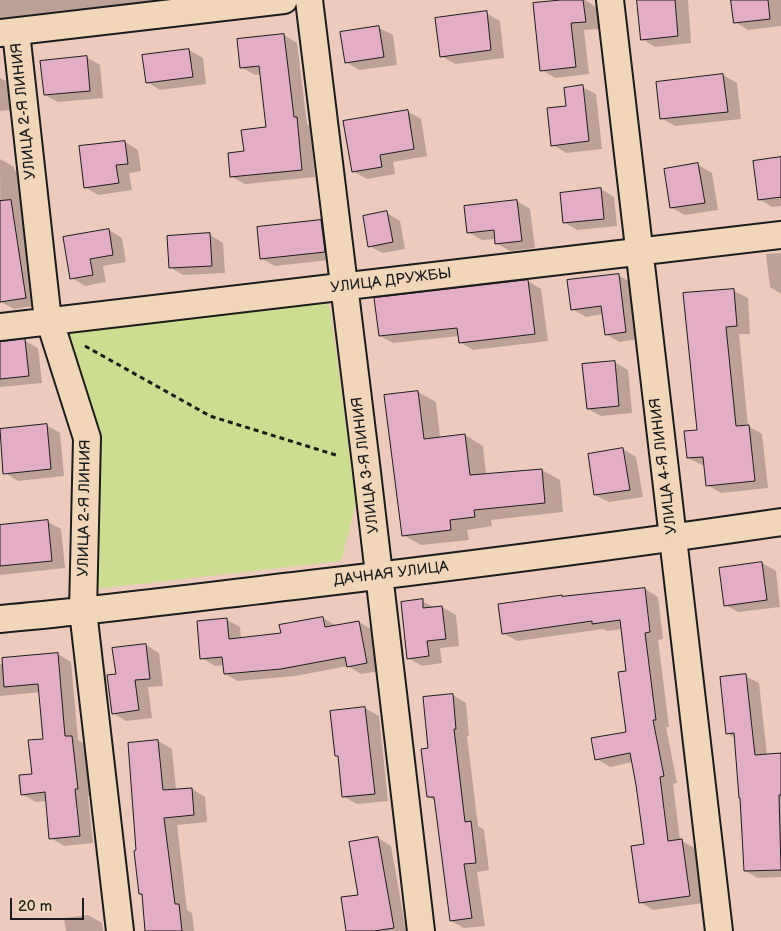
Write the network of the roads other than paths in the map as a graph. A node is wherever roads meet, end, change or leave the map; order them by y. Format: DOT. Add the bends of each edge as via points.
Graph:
graph roads {
  1 [pos="284,0"];
  2 [pos="309,0"];
  3 [pos="610,0"];
  4 [pos="8,32"];
  5 [pos="781,235"];
  6 [pos="638,253"];
  7 [pos="344,287"];
  8 [pos="50,325"];
  9 [pos="0,327"];
  10 [pos="781,522"];
  11 [pos="673,538"];
  12 [pos="379,576"];
  13 [pos="83,611"];
  14 [pos="0,619"];
  15 [pos="120,931"];
  16 [pos="422,931"];
  17 [pos="720,931"];
  1 -- 4 [label="street"];
  2 -- 7 [label="street, УЛИЦА 3-Я ЛИНИЯ"];
  3 -- 6 [label="street, УЛИЦА 4-Я ЛИНИЯ"];
  4 -- 8 [label="street, УЛИЦА 2-Я ЛИНИЯ"];
  5 -- 6 [label="street, УЛИЦА ДРУЖБЫ"];
  6 -- 7 [label="street, УЛИЦА ДРУЖБЫ"];
  6 -- 11 [label="street, УЛИЦА 4-Я ЛИНИЯ"];
  7 -- 8 [label="street, УЛИЦА ДРУЖБЫ"];
  7 -- 12 [label="street, УЛИЦА 3-Я ЛИНИЯ"];
  8 -- 9 [label="street, УЛИЦА ДРУЖБЫ"];
  8 -- 13 [label="street, УЛИЦА 2-Я ЛИНИЯ" via="87,438"];
  10 -- 11 [label="street, ДАЧНАЯ УЛИЦА"];
  11 -- 12 [label="street, ДАЧНАЯ УЛИЦА"];
  11 -- 17 [label="street, УЛИЦА 4-Я ЛИНИЯ"];
  12 -- 13 [label="street, ДАЧНАЯ УЛИЦА"];
  12 -- 16 [label="street, УЛИЦА 3-Я ЛИНИЯ"];
  13 -- 14 [label="street, ДАЧНАЯ УЛИЦА"];
  13 -- 15 [label="street, УЛИЦА 2-Я ЛИНИЯ"];
}
